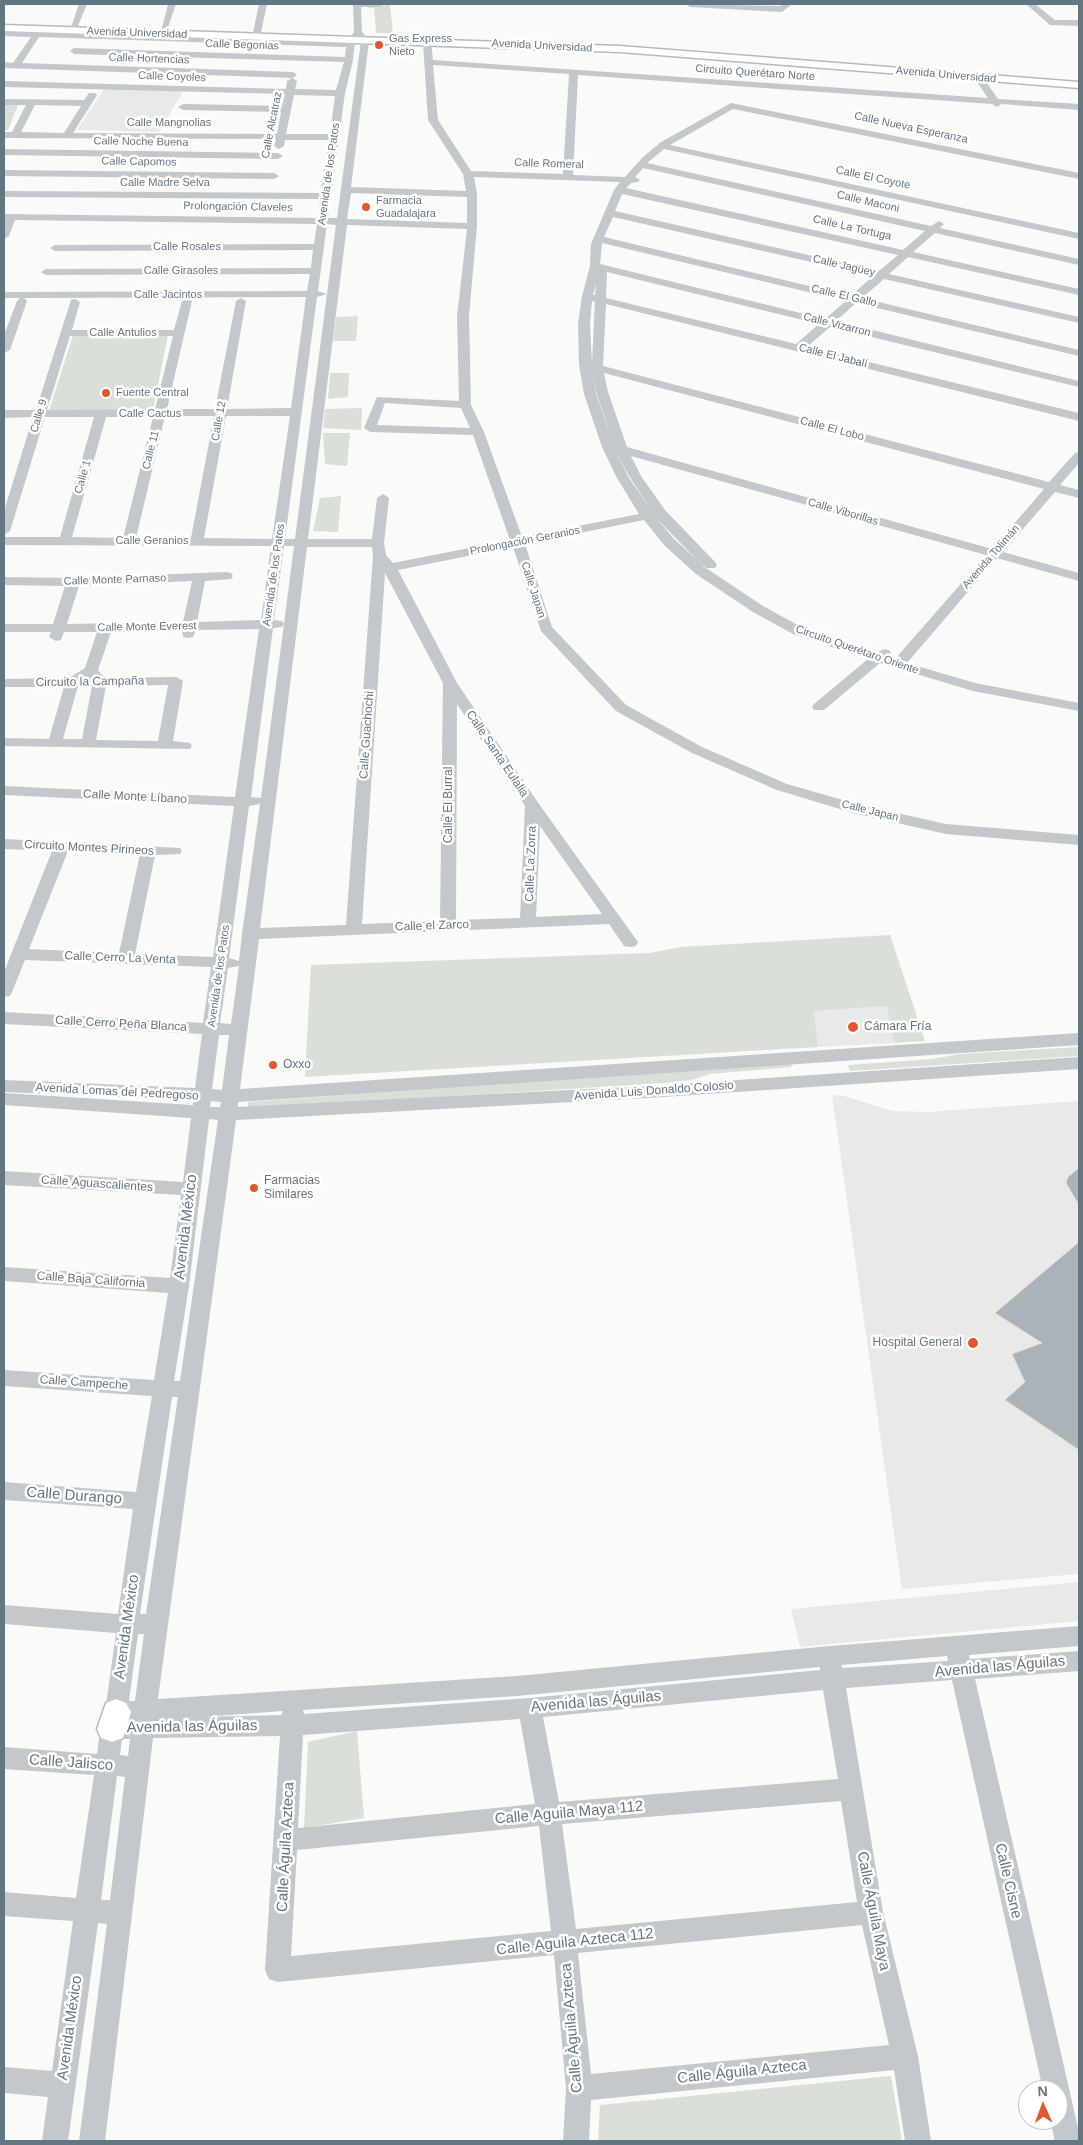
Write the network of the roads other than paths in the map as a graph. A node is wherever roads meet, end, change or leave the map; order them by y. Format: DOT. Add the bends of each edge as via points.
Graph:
graph roads {
  1 [pos="83,4"];
  2 [pos="172,4"];
  3 [pos="263,4"];
  4 [pos="356,4"];
  5 [pos="380,4"];
  6 [pos="690,4"];
  7 [pos="788,4"];
  8 [pos="1030,4"];
  9 [pos="1079,23"];
  10 [pos="4,27"];
  11 [pos="73,30"];
  12 [pos="163,32"];
  13 [pos="4,33"];
  14 [pos="37,34"];
  15 [pos="256,35"];
  16 [pos="86,36"];
  17 [pos="219,36"];
  18 [pos="357,39"];
  19 [pos="427,42"];
  20 [pos="74,51"];
  21 [pos="208,55"];
  22 [pos="296,58"];
  23 [pos="349,60"];
  24 [pos="430,64"];
  25 [pos="4,65"];
  26 [pos="14,66"];
  27 [pos="62,67"];
  28 [pos="108,69"];
  29 [pos="913,70"];
  30 [pos="198,72"];
  31 [pos="573,72"];
  32 [pos="293,75"];
  33 [pos="979,78"];
  34 [pos="1079,80"];
  35 [pos="4,84"];
  36 [pos="1079,85"];
  37 [pos="97,86"];
  38 [pos="193,89"];
  39 [pos="290,92"];
  40 [pos="340,93"];
  41 [pos="738,96"];
  42 [pos="4,102"];
  43 [pos="32,102"];
  44 [pos="86,103"];
  45 [pos="996,103"];
  46 [pos="1079,108"];
  47 [pos="286,109"];
  48 [pos="4,135"];
  49 [pos="15,135"];
  50 [pos="67,135"];
  51 [pos="98,136"];
  52 [pos="281,136"];
  53 [pos="334,137"];
  54 [pos="667,147"];
  55 [pos="4,152"];
  56 [pos="90,154"];
  57 [pos="278,156"];
  58 [pos="646,166"];
  59 [pos="4,173"];
  60 [pos="83,174"];
  61 [pos="468,174"];
  62 [pos="274,176"];
  63 [pos="568,177"];
  64 [pos="1079,178"];
  65 [pos="328,180"];
  66 [pos="347,185"];
  67 [pos="629,185"];
  68 [pos="4,194"];
  69 [pos="472,194"];
  70 [pos="270,196"];
  71 [pos="326,196"];
  72 [pos="956,209"];
  73 [pos="613,214"];
  74 [pos="7,217"];
  75 [pos="323,221"];
  76 [pos="342,222"];
  77 [pos="472,226"];
  78 [pos="933,230"];
  79 [pos="4,236"];
  80 [pos="1079,236"];
  81 [pos="604,239"];
  82 [pos="199,244"];
  83 [pos="319,246"];
  84 [pos="55,248"];
  85 [pos="906,253"];
  86 [pos="1079,262"];
  87 [pos="598,267"];
  88 [pos="316,271"];
  89 [pos="882,275"];
  90 [pos="1079,292"];
  91 [pos="4,295"];
  92 [pos="587,296"];
  93 [pos="332,297"];
  94 [pos="187,298"];
  95 [pos="312,298"];
  96 [pos="600,299"];
  97 [pos="854,299"];
  98 [pos="241,301"];
  99 [pos="4,302"];
  100 [pos="22,302"];
  101 [pos="75,302"];
  102 [pos="1079,320"];
  103 [pos="827,323"];
  104 [pos="65,333"];
  105 [pos="180,333"];
  106 [pos="798,348"];
  107 [pos="4,350"];
  108 [pos="1079,353"];
  109 [pos="591,366"];
  110 [pos="1079,384"];
  111 [pos="466,405"];
  112 [pos="296,412"];
  113 [pos="40,413"];
  114 [pos="221,413"];
  115 [pos="4,414"];
  116 [pos="101,414"];
  117 [pos="160,414"];
  118 [pos="1079,417"];
  119 [pos="478,432"];
  120 [pos="608,446"];
  121 [pos="622,450"];
  122 [pos="1079,456"];
  123 [pos="1079,472"];
  124 [pos="1058,488"];
  125 [pos="1079,494"];
  126 [pos="383,498"];
  127 [pos="653,514"];
  128 [pos="4,531"];
  129 [pos="4,541"];
  130 [pos="65,541"];
  131 [pos="129,541"];
  132 [pos="197,542"];
  133 [pos="278,542"];
  134 [pos="301,542"];
  135 [pos="518,542"];
  136 [pos="1000,556"];
  137 [pos="381,559"];
  138 [pos="226,576"];
  139 [pos="199,577"];
  140 [pos="1079,577"];
  141 [pos="4,581"];
  142 [pos="73,582"];
  143 [pos="4,628"];
  144 [pos="266,628"];
  145 [pos="290,628"];
  146 [pos="188,631"];
  147 [pos="103,632"];
  148 [pos="57,633"];
  149 [pos="4,638"];
  150 [pos="881,655"];
  151 [pos="907,664"];
  152 [pos="91,670"];
  153 [pos="72,682"];
  154 [pos="100,682"];
  155 [pos="4,683"];
  156 [pos="450,683"];
  157 [pos="988,686"];
  158 [pos="1079,701"];
  159 [pos="819,707"];
  160 [pos="1079,708"];
  161 [pos="4,742"];
  162 [pos="55,743"];
  163 [pos="88,744"];
  164 [pos="165,745"];
  165 [pos="185,746"];
  166 [pos="4,790"];
  167 [pos="267,800"];
  168 [pos="244,801"];
  169 [pos="533,806"];
  170 [pos="1079,840"];
  171 [pos="4,844"];
  172 [pos="62,846"];
  173 [pos="174,851"];
  174 [pos="148,852"];
  175 [pos="613,919"];
  176 [pos="528,922"];
  177 [pos="448,926"];
  178 [pos="354,928"];
  179 [pos="250,934"];
  180 [pos="630,942"];
  181 [pos="20,954"];
  182 [pos="126,959"];
  183 [pos="221,963"];
  184 [pos="246,964"];
  185 [pos="4,992"];
  186 [pos="4,1018"];
  187 [pos="211,1029"];
  188 [pos="238,1030"];
  189 [pos="1079,1039"];
  190 [pos="1079,1063"];
  191 [pos="4,1086"];
  192 [pos="4,1099"];
  193 [pos="202,1105"];
  194 [pos="229,1105"];
  195 [pos="4,1178"];
  196 [pos="190,1189"];
  197 [pos="4,1274"];
  198 [pos="179,1286"];
  199 [pos="4,1378"];
  200 [pos="164,1388"];
  201 [pos="189,1390"];
  202 [pos="4,1491"];
  203 [pos="145,1502"];
  204 [pos="4,1614"];
  205 [pos="127,1624"];
  206 [pos="156,1624"];
  207 [pos="1079,1636"];
  208 [pos="956,1646"];
  209 [pos="1079,1661"];
  210 [pos="831,1668"];
  211 [pos="960,1671"];
  212 [pos="530,1708"];
  213 [pos="293,1713"];
  214 [pos="145,1718"];
  215 [pos="114,1721"];
  216 [pos="4,1758"];
  217 [pos="107,1766"];
  218 [pos="138,1767"];
  219 [pos="851,1789"];
  220 [pos="549,1814"];
  221 [pos="287,1840"];
  222 [pos="4,1904"];
  223 [pos="87,1910"];
  224 [pos="871,1912"];
  225 [pos="120,1913"];
  226 [pos="565,1943"];
  227 [pos="278,1970"];
  228 [pos="905,2056"];
  229 [pos="4,2080"];
  230 [pos="1054,2080"];
  231 [pos="62,2085"];
  232 [pos="578,2088"];
  233 [pos="55,2141"];
  234 [pos="92,2141"];
  235 [pos="576,2141"];
  236 [pos="918,2141"];
  1 -- 11 [label="street"];
  2 -- 12 [label="street"];
  3 -- 15 [label="street"];
  4 -- 5 [label="street"];
  4 -- 18 [label="street"];
  6 -- 7 [label="street" via="782,9"];
  8 -- 9 [label="street" via="1053,23"];
  10 -- 11 [label="main road, Avenida Universidad"];
  11 -- 12 [label="main road, Avenida Universidad"];
  12 -- 17 [label="main road, Avenida Universidad"];
  13 -- 14 [label="street"];
  14 -- 16 [label="street"];
  14 -- 26 [label="street"];
  15 -- 17 [label="main road, Avenida Universidad"];
  15 -- 18 [label="main road, Avenida Universidad"];
  16 -- 17 [label="street"];
  16 -- 20 [label="street"];
  17 -- 18 [label="street"];
  17 -- 21 [label="street"];
  18 -- 19 [label="main road, Avenida Universidad"];
  18 -- 23 [label="street, Avenida de los Patos"];
  18 -- 29 [label="main road, Avenida Universidad" via="607,45"];
  18 -- 66 [label="street, Avenida de los Patos"];
  19 -- 24 [label="street, Calle Japan"];
  19 -- 29 [label="main road, Avenida Universidad" via="638,50"];
  20 -- 21 [label="street, Calle Begonias"];
  20 -- 27 [label="street"];
  21 -- 22 [label="street, Calle Begonias"];
  21 -- 30 [label="street"];
  22 -- 23 [label="street, Calle Begonias"];
  22 -- 32 [label="street, Calle Alcatraz"];
  23 -- 40 [label="street, Avenida de los Patos"];
  24 -- 31 [label="street, Circuito Querétaro Norte"];
  24 -- 61 [label="street, Calle Japan" via="433,120"];
  25 -- 26 [label="street, Calle Hortencias"];
  26 -- 27 [label="street, Calle Hortencias"];
  27 -- 28 [label="street, Calle Hortencias"];
  28 -- 30 [label="street, Calle Hortencias"];
  28 -- 37 [label="street"];
  29 -- 33 [label="main road, Avenida Universidad"];
  29 -- 34 [label="main road, Avenida Universidad"];
  30 -- 32 [label="street, Calle Hortencias"];
  31 -- 41 [label="street, Circuito Querétaro Norte"];
  31 -- 63 [label="street"];
  32 -- 39 [label="street, Calle Alcatraz"];
  33 -- 36 [label="main road, Avenida Universidad"];
  33 -- 45 [label="street"];
  35 -- 37 [label="street, Calle Coyoles"];
  37 -- 38 [label="street, Calle Coyoles"];
  37 -- 44 [label="street"];
  38 -- 39 [label="street, Calle Coyoles"];
  38 -- 47 [label="street" via="181,110"];
  39 -- 40 [label="street, Calle Coyoles"];
  39 -- 47 [label="street, Calle Alcatraz"];
  40 -- 53 [label="street, Avenida de los Patos"];
  41 -- 45 [label="street, Circuito Querétaro Norte"];
  41 -- 54 [label="street, Circuito Querétaro Oriente"];
  41 -- 64 [label="street, Calle Nueva Esperanza" via="914,143"];
  42 -- 43 [label="street"];
  43 -- 44 [label="street"];
  43 -- 49 [label="street"];
  44 -- 50 [label="street"];
  45 -- 46 [label="street, Circuito Querétaro Norte"];
  47 -- 52 [label="street, Calle Alcatraz"];
  48 -- 49 [label="street, Calle Mangnolias"];
  49 -- 50 [label="street, Calle Mangnolias"];
  50 -- 51 [label="street, Calle Mangnolias"];
  51 -- 52 [label="street, Calle Mangnolias" via="169,132"];
  51 -- 56 [label="street"];
  52 -- 53 [label="street, Calle Mangnolias"];
  52 -- 57 [label="street, Calle Alcatraz"];
  53 -- 65 [label="street, Avenida de los Patos"];
  54 -- 58 [label="street, Circuito Querétaro Oriente"];
  54 -- 72 [label="street, Calle El Coyote"];
  55 -- 56 [label="street, Calle Noche Buena"];
  56 -- 57 [label="street, Calle Noche Buena"];
  56 -- 60 [label="street"];
  57 -- 62 [label="street, Calle Alcatraz"];
  58 -- 67 [label="street, Circuito Querétaro Oriente"];
  58 -- 78 [label="street, Calle Maconi"];
  59 -- 60 [label="street, Calle Capomos"];
  60 -- 62 [label="street, Calle Capomos"];
  60 -- 84 [label="street"];
  61 -- 63 [label="street, Calle Romeral"];
  61 -- 69 [label="street, Calle Japan"];
  62 -- 70 [label="street, Calle Alcatraz"];
  63 -- 67 [label="street, Calle Romeral"];
  65 -- 66 [label="street"];
  65 -- 71 [label="street, Avenida de los Patos"];
  66 -- 69 [label="street"];
  66 -- 76 [label="street, Avenida de los Patos"];
  67 -- 73 [label="street, Circuito Querétaro Oriente"];
  67 -- 85 [label="street, Calle La Tortuga"];
  68 -- 84 [label="street, Calle Madre Selva"];
  69 -- 77 [label="street, Calle Japan"];
  70 -- 71 [label="street, Calle Madre Selva"];
  70 -- 84 [label="street, Calle Madre Selva"];
  71 -- 75 [label="street, Avenida de los Patos"];
  72 -- 78 [label="street"];
  72 -- 80 [label="street, Calle El Coyote"];
  73 -- 81 [label="street, Circuito Querétaro Oriente"];
  73 -- 89 [label="street, Calle Jagüey"];
  74 -- 79 [label="street"];
  74 -- 84 [label="street"];
  75 -- 76 [label="street, Prolongación Claveles"];
  75 -- 82 [label="street, Prolongación Claveles"];
  75 -- 83 [label="street, Avenida de los Patos"];
  76 -- 77 [label="street, Prolongación Claveles"];
  76 -- 93 [label="street, Avenida de los Patos"];
  77 -- 111 [label="street, Calle Japan" via="463,316"];
  78 -- 85 [label="street"];
  78 -- 86 [label="street, Calle Maconi"];
  81 -- 87 [label="street, Circuito Querétaro Oriente"];
  81 -- 97 [label="street, Calle El Gallo"];
  82 -- 83 [label="street, Calle Rosales"];
  82 -- 84 [label="street, Calle Girasoles"];
  82 -- 84 [label="street, Calle Rosales"];
  82 -- 84 [label="street"];
  82 -- 88 [label="street, Calle Girasoles"];
  82 -- 94 [label="street, Calle 11"];
  83 -- 88 [label="street, Avenida de los Patos"];
  84 -- 91 [label="street, Calle Jacintos"];
  84 -- 94 [label="street, Calle Jacintos"];
  84 -- 100 [label="street, Calle Jacintos"];
  84 -- 101 [label="street, Calle Jacintos"];
  85 -- 89 [label="street"];
  85 -- 90 [label="street, Calle La Tortuga"];
  87 -- 92 [label="street, Circuito Querétaro Oriente"];
  87 -- 96 [label="street, Circuito Querétaro Oriente"];
  87 -- 103 [label="street, Calle Vizarron"];
  88 -- 95 [label="street, Avenida de los Patos"];
  89 -- 97 [label="street"];
  89 -- 102 [label="street, Calle Jagüey"];
  92 -- 96 [label="street, Calle El Jabalí"];
  92 -- 109 [label="street, Circuito Querétaro Oriente"];
  93 -- 95 [label="street, Calle Jacintos"];
  93 -- 134 [label="street, Avenida de los Patos"];
  94 -- 95 [label="street, Calle Jacintos"];
  94 -- 98 [label="street, Calle Jacintos"];
  94 -- 101 [label="street, Calle Jacintos"];
  94 -- 105 [label="street, Calle 11"];
  95 -- 98 [label="street, Calle Jacintos"];
  95 -- 112 [label="street, Avenida de los Patos"];
  96 -- 106 [label="street, Calle El Jabalí"];
  96 -- 109 [label="street, Circuito Querétaro Oriente"];
  97 -- 103 [label="street"];
  97 -- 108 [label="street, Calle El Gallo"];
  98 -- 114 [label="street, Calle 12"];
  99 -- 100 [label="street, Calle Jacintos"];
  100 -- 107 [label="street"];
  101 -- 104 [label="street, Calle 9"];
  103 -- 106 [label="street"];
  103 -- 110 [label="street, Calle Vizarron"];
  104 -- 105 [label="street, Calle Antulios"];
  104 -- 113 [label="street, Calle 9"];
  105 -- 117 [label="street, Calle 11"];
  106 -- 118 [label="street, Calle El Jabalí"];
  109 -- 120 [label="street, Circuito Querétaro Oriente" via="590,394"];
  109 -- 121 [label="street, Circuito Querétaro Oriente"];
  109 -- 124 [label="street, Calle El Lobo"];
  111 -- 119 [label="street, Calle Japan"];
  111 -- 119 [label="street" via="381,399 370,428"];
  112 -- 114 [label="street, Calle Cactus"];
  112 -- 133 [label="street, Avenida de los Patos"];
  113 -- 115 [label="street, Calle Cactus"];
  113 -- 116 [label="street, Calle Cactus"];
  113 -- 128 [label="street, Calle 9"];
  114 -- 117 [label="street, Calle Cactus"];
  114 -- 132 [label="street, Calle 12"];
  116 -- 117 [label="street, Calle Cactus"];
  116 -- 130 [label="street, Calle 1"];
  117 -- 131 [label="street, Calle 11"];
  119 -- 135 [label="street, Calle Japan"];
  120 -- 121 [label="street, Calle Viborillas"];
  120 -- 127 [label="street, Circuito Querétaro Oriente" via="623,478"];
  121 -- 127 [label="street, Circuito Querétaro Oriente"];
  121 -- 136 [label="street, Calle Viborillas"];
  122 -- 124 [label="street, Avenida Tolimán"];
  123 -- 124 [label="street, Avenida Tolimán"];
  124 -- 125 [label="street, Calle El Lobo"];
  124 -- 136 [label="street, Avenida Tolimán"];
  126 -- 137 [label="street, Calle Guachochi"];
  127 -- 135 [label="street, Prolongación Geranios"];
  127 -- 150 [label="street, Circuito Querétaro Oriente" via="670,543 701,571 746,595 798,631"];
  129 -- 130 [label="street, Calle Geranios"];
  130 -- 131 [label="street, Calle Geranios"];
  131 -- 132 [label="street, Calle Geranios"];
  132 -- 133 [label="street, Calle Geranios"];
  133 -- 134 [label="street, Calle Geranios"];
  133 -- 144 [label="street, Avenida de los Patos"];
  134 -- 137 [label="street, Prolongación Geranios"];
  134 -- 145 [label="street, Avenida de los Patos"];
  135 -- 137 [label="street, Prolongación Geranios"];
  135 -- 170 [label="street, Calle Japan" via="546,628 621,708 697,750 782,787 853,808 946,829"];
  136 -- 140 [label="street, Calle Viborillas"];
  136 -- 151 [label="street, Avenida Tolimán"];
  137 -- 156 [label="street, Calle Santa Eulalia"];
  137 -- 178 [label="street, Calle Guachochi"];
  138 -- 139 [label="street, Calle Monte Parnaso"];
  139 -- 142 [label="street, Calle Monte Parnaso"];
  139 -- 146 [label="street"];
  141 -- 142 [label="street, Calle Monte Parnaso"];
  142 -- 148 [label="street"];
  143 -- 148 [label="street, Calle Monte Everest"];
  144 -- 145 [label="street, Calle Monte Everest"];
  144 -- 146 [label="street, Calle Monte Everest"];
  144 -- 168 [label="street, Avenida de los Patos"];
  145 -- 167 [label="street, Avenida de los Patos"];
  146 -- 147 [label="street, Calle Monte Everest"];
  147 -- 148 [label="street, Calle Monte Everest"];
  147 -- 152 [label="street"];
  148 -- 149 [label="street, Calle Monte Everest"];
  150 -- 151 [label="street, Circuito Querétaro Oriente"];
  150 -- 159 [label="street"];
  151 -- 157 [label="street, Circuito Querétaro Oriente"];
  152 -- 153 [label="street"];
  152 -- 154 [label="street"];
  153 -- 154 [label="street, Circuito la Campaña"];
  153 -- 155 [label="street, Circuito la Campaña"];
  153 -- 162 [label="street"];
  154 -- 163 [label="street"];
  154 -- 164 [label="street, Circuito la Campaña" via="176,681"];
  156 -- 169 [label="street, Calle Santa Eulalia"];
  156 -- 177 [label="street, Calle El Burral"];
  157 -- 158 [label="street, Circuito Querétaro Oriente"];
  157 -- 160 [label="street, Circuito Querétaro Oriente"];
  161 -- 162 [label="street"];
  162 -- 163 [label="street"];
  163 -- 164 [label="street"];
  164 -- 165 [label="street"];
  166 -- 168 [label="street, Calle Monte Líbano"];
  167 -- 168 [label="street, Calle Monte Líbano"];
  167 -- 179 [label="street, Avenida de los Patos"];
  168 -- 183 [label="street, Avenida de los Patos"];
  169 -- 175 [label="street, Calle Santa Eulalia"];
  169 -- 176 [label="street, Calle La Zorra"];
  171 -- 172 [label="street, Circuito Montes Pirineos"];
  172 -- 174 [label="street, Circuito Montes Pirineos"];
  172 -- 181 [label="street"];
  173 -- 174 [label="street, Circuito Montes Pirineos"];
  174 -- 182 [label="street"];
  175 -- 176 [label="street, Calle el Zarco"];
  175 -- 180 [label="street, Calle Santa Eulalia"];
  176 -- 177 [label="street, Calle el Zarco"];
  177 -- 178 [label="street, Calle el Zarco"];
  178 -- 179 [label="street, Calle el Zarco"];
  179 -- 184 [label="street, Avenida de los Patos"];
  181 -- 182 [label="street, Calle Cerro La Venta"];
  181 -- 185 [label="street"];
  182 -- 183 [label="street, Calle Cerro La Venta"];
  183 -- 184 [label="street, Calle Cerro La Venta"];
  183 -- 187 [label="street, Avenida de los Patos"];
  184 -- 188 [label="street, Avenida de los Patos"];
  186 -- 187 [label="street, Calle Cerro Peña Blanca"];
  187 -- 188 [label="street, Calle Cerro Peña Blanca"];
  187 -- 193 [label="street, Avenida de los Patos"];
  188 -- 194 [label="street, Avenida de los Patos"];
  189 -- 194 [label="street, Avenida Luis Donaldo Colosio"];
  190 -- 194 [label="street, Avenida Luis Donaldo Colosio" via="648,1092"];
  191 -- 193 [label="street, Avenida Lomas del Pedregoso"];
  192 -- 193 [label="street, Avenida Lomas del Pedregoso"];
  193 -- 194 [label="street, Avenida Lomas del Pedregoso"];
  193 -- 196 [label="street, Avenida México"];
  194 -- 201 [label="street, Avenida México"];
  195 -- 196 [label="street, Calle Aguascalientes"];
  196 -- 198 [label="street, Avenida México"];
  197 -- 198 [label="street, Calle Baja California"];
  198 -- 200 [label="street, Avenida México"];
  199 -- 200 [label="street, Calle Campeche"];
  200 -- 201 [label="street, Calle Campeche"];
  200 -- 203 [label="street, Avenida México"];
  201 -- 206 [label="street, Avenida México"];
  202 -- 203 [label="street, Calle Durango"];
  203 -- 205 [label="street, Avenida México"];
  204 -- 205 [label="street"];
  205 -- 206 [label="street"];
  205 -- 215 [label="street, Avenida México"];
  206 -- 214 [label="street, Avenida México"];
  207 -- 208 [label="street, Avenida las Águilas"];
  208 -- 210 [label="street, Avenida las Águilas"];
  208 -- 211 [label="street, Calle Cisne"];
  209 -- 211 [label="street, Avenida las Águilas"];
  210 -- 211 [label="street, Avenida las Águilas"];
  210 -- 212 [label="street, Avenida las Águilas"];
  210 -- 213 [label="street, Avenida las Águilas" via="517,1686"];
  210 -- 219 [label="street, Calle Águila Maya"];
  211 -- 230 [label="street, Calle Cisne"];
  212 -- 213 [label="street, Avenida las Águilas"];
  212 -- 220 [label="street, Calle Àguila Azteca"];
  213 -- 214 [label="street, Avenida las Águilas"];
  213 -- 221 [label="street, Calle Águila Azteca"];
  214 -- 215 [label="street, Avenida las Águilas"];
  214 -- 218 [label="street, Avenida México"];
  215 -- 217 [label="street, Avenida México"];
  216 -- 217 [label="street, Calle Jalisco"];
  217 -- 218 [label="street, Calle Jalisco"];
  217 -- 223 [label="street, Avenida México"];
  218 -- 225 [label="street, Avenida México"];
  219 -- 220 [label="street, Calle Aguila Maya 112"];
  219 -- 224 [label="street, Calle Águila Maya"];
  220 -- 221 [label="street, Calle Aguila Maya 112"];
  220 -- 226 [label="street, Calle Àguila Azteca"];
  221 -- 227 [label="street, Calle Águila Azteca"];
  222 -- 223 [label="street"];
  223 -- 225 [label="street"];
  223 -- 231 [label="street, Avenida México"];
  224 -- 226 [label="street, Calle Aguila Azteca 112"];
  224 -- 228 [label="street, Calle Águila Maya"];
  225 -- 234 [label="street, Avenida México"];
  226 -- 227 [label="street, Calle Aguila Azteca 112"];
  226 -- 232 [label="street, Calle Àguila Azteca"];
  228 -- 232 [label="street, Calle Águila Azteca"];
  228 -- 236 [label="street, Calle Águila Maya"];
  229 -- 231 [label="street"];
  231 -- 233 [label="street, Avenida México"];
  232 -- 235 [label="street, Calle Àguila Azteca"];
}
